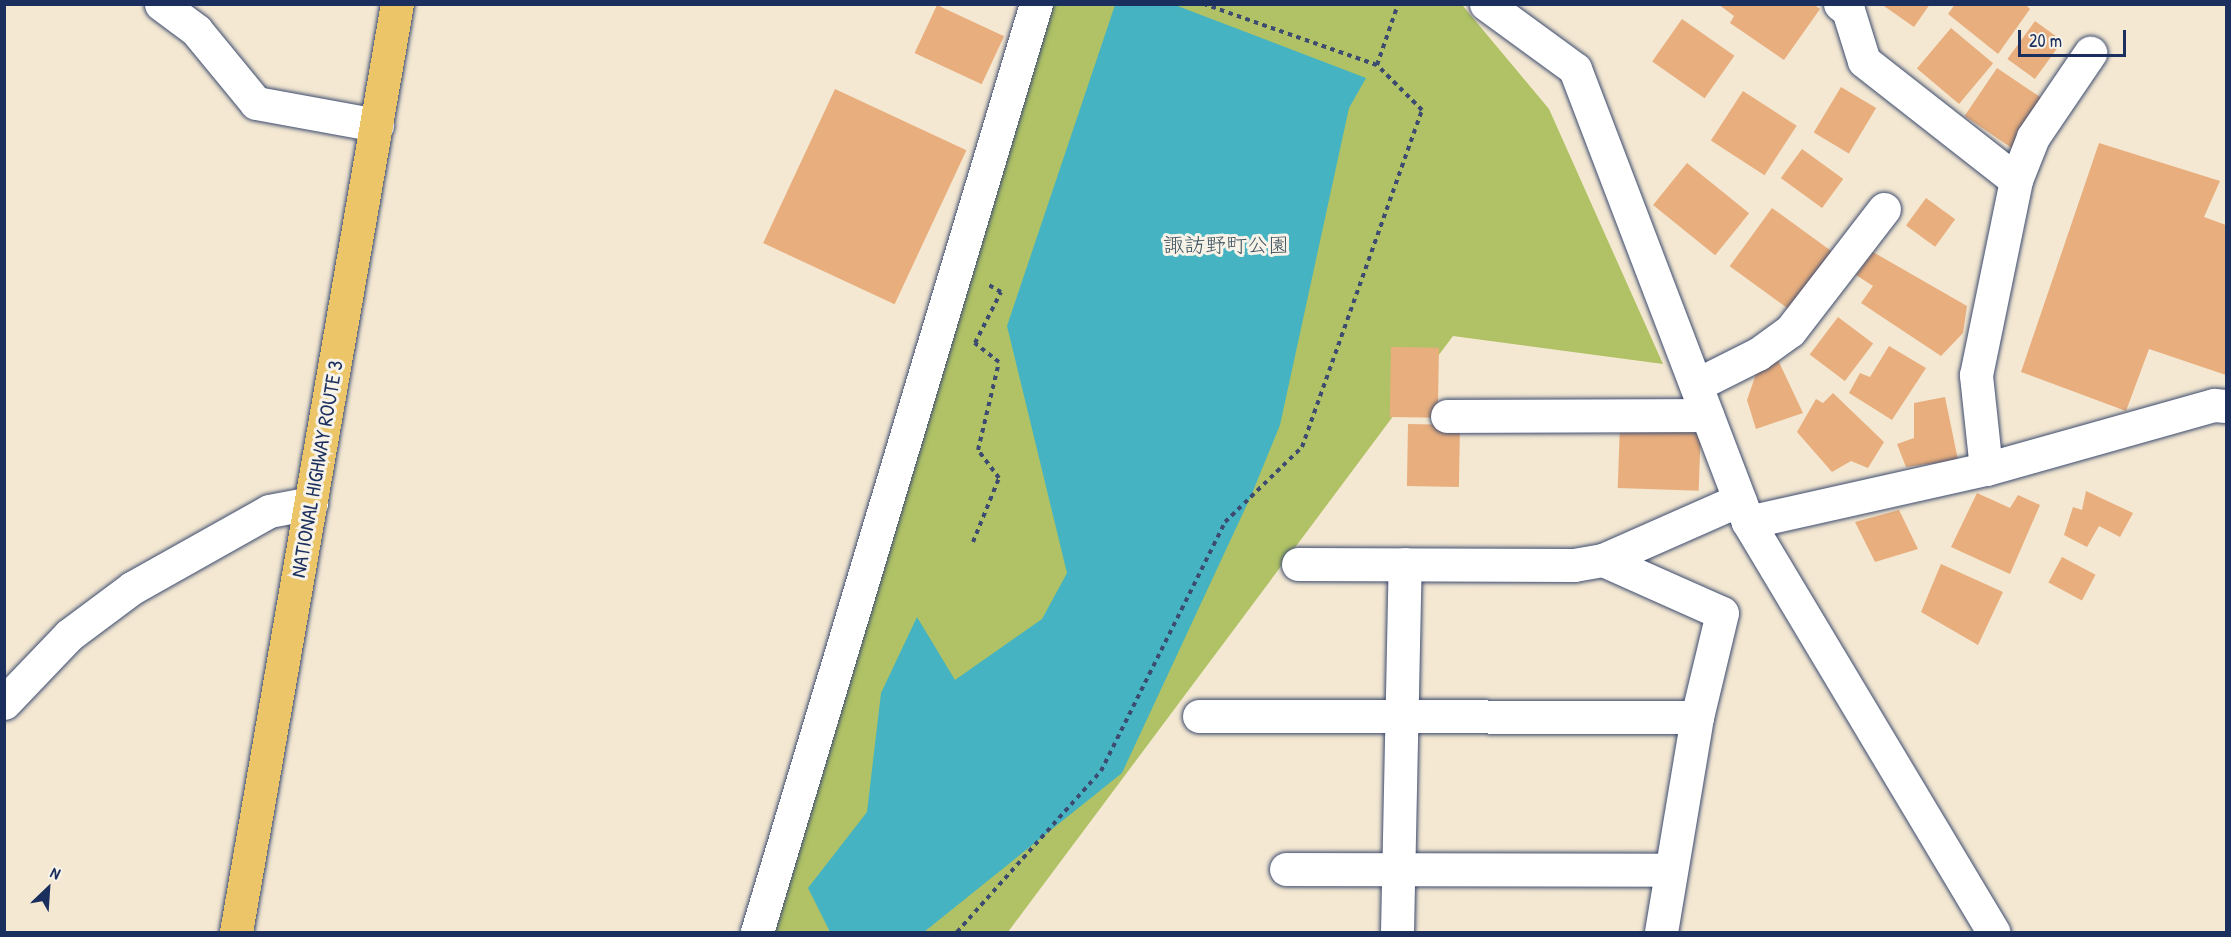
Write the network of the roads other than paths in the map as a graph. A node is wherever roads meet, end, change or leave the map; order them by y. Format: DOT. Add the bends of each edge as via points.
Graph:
graph roads {
  1 [pos="161,4"];
  2 [pos="398,4"];
  3 [pos="1036,4"];
  4 [pos="1486,4"];
  5 [pos="1840,4"];
  6 [pos="2090,53"];
  7 [pos="376,125"];
  8 [pos="2016,180"];
  9 [pos="1884,209"];
  10 [pos="1696,385"];
  11 [pos="2226,406"];
  12 [pos="1707,415"];
  13 [pos="1447,416"];
  14 [pos="1986,469"];
  15 [pos="311,503"];
  16 [pos="1744,511"];
  17 [pos="1603,560"];
  18 [pos="1298,564"];
  19 [pos="1405,564"];
  20 [pos="4,704"];
  21 [pos="1199,716"];
  22 [pos="1400,716"];
  23 [pos="1697,717"];
  24 [pos="1286,869"];
  25 [pos="1398,869"];
  26 [pos="1670,870"];
  27 [pos="236,933"];
  28 [pos="757,933"];
  29 [pos="1397,933"];
  30 [pos="1661,933"];
  31 [pos="1993,933"];
  1 -- 7 [label="street" via="196,30 256,103"];
  2 -- 7 [label="highway, NATIONAL HIGHWAY ROUTE 3"];
  3 -- 28 [label="street"];
  4 -- 10 [label="street" via="1575,69"];
  5 -- 8 [label="street" via="1848,10 1864,62"];
  6 -- 8 [label="street" via="2033,137"];
  7 -- 15 [label="highway, NATIONAL HIGHWAY ROUTE 3"];
  8 -- 14 [label="street" via="1976,375"];
  9 -- 10 [label="street" via="1790,331 1758,354"];
  10 -- 12 [label="street"];
  11 -- 14 [label="street" via="2214,405"];
  12 -- 13 [label="street"];
  12 -- 16 [label="street"];
  14 -- 16 [label="street"];
  15 -- 20 [label="street" via="269,511 132,588 69,636"];
  15 -- 27 [label="highway, NATIONAL HIGHWAY ROUTE 3"];
  16 -- 17 [label="street"];
  16 -- 31 [label="street"];
  17 -- 19 [label="street" via="1574,565"];
  17 -- 23 [label="street" via="1722,613"];
  18 -- 19 [label="street"];
  19 -- 22 [label="street"];
  21 -- 22 [label="street"];
  22 -- 23 [label="street"];
  22 -- 25 [label="street"];
  23 -- 26 [label="street"];
  24 -- 25 [label="street"];
  25 -- 26 [label="street"];
  25 -- 29 [label="street"];
  26 -- 30 [label="street"];
}
